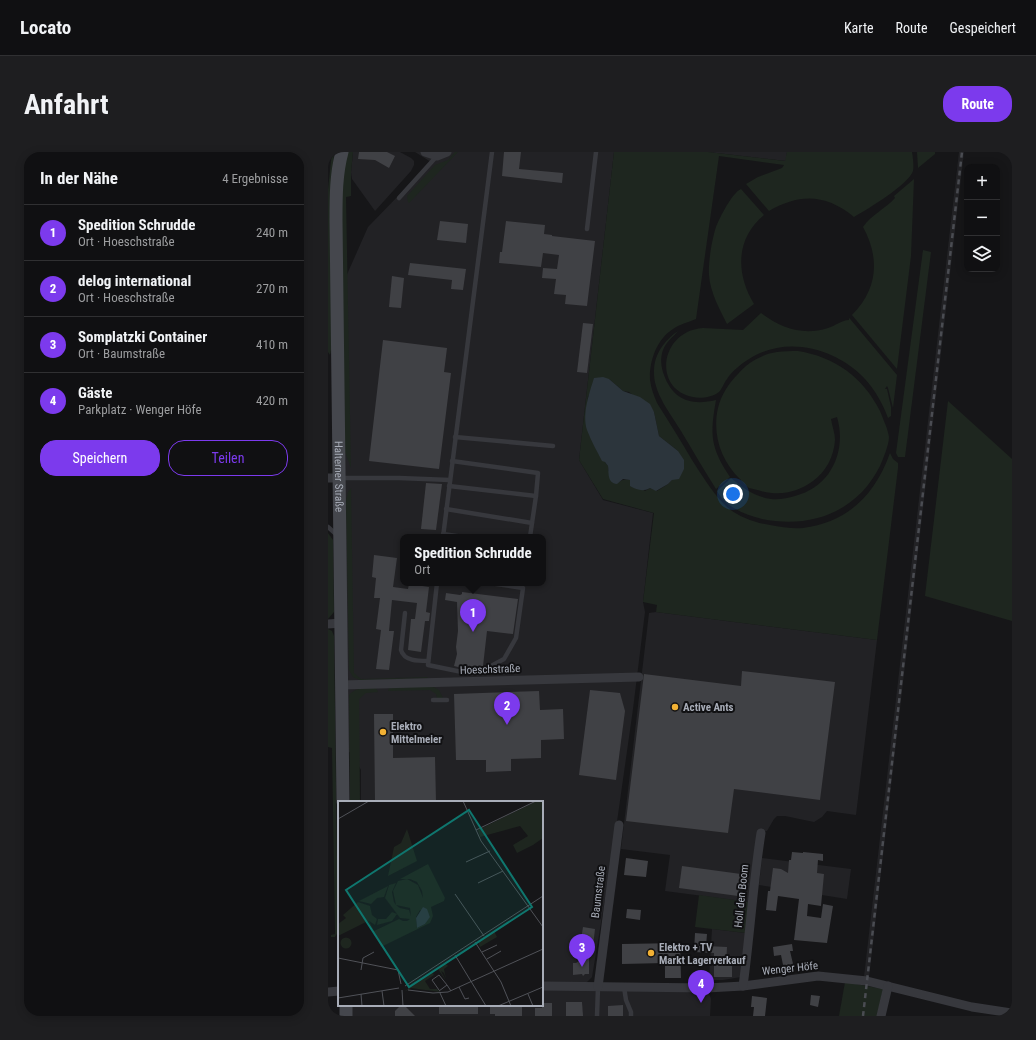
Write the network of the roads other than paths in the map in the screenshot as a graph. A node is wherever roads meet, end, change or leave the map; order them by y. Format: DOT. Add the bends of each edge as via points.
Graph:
graph roads {
  1 [pos="342,152"];
  2 [pos="425,152"];
  3 [pos="446,152"];
  4 [pos="492,152"];
  5 [pos="596,152"];
  6 [pos="437,156"];
  7 [pos="399,198"];
  8 [pos="587,229"];
  9 [pos="455,437"];
  10 [pos="553,446"];
  11 [pos="452,461"];
  12 [pos="333,478"];
  13 [pos="450,480"];
  14 [pos="449,486"];
  15 [pos="536,496"];
  16 [pos="446,509"];
  17 [pos="532,523"];
  18 [pos="328,527"];
  19 [pos="443,534"];
  20 [pos="530,534"];
  21 [pos="340,538"];
  22 [pos="437,586"];
  23 [pos="523,586"];
  24 [pos="405,613"];
  25 [pos="334,623"];
  26 [pos="428,661"];
  27 [pos="639,677"];
  28 [pos="342,686"];
  29 [pos="433,700"];
  30 [pos="447,700"];
  31 [pos="343,801"];
  32 [pos="619,825"];
  33 [pos="761,833"];
  34 [pos="543,986"];
  35 [pos="743,986"];
  36 [pos="888,986"];
  37 [pos="598,987"];
  38 [pos="624,987"];
  39 [pos="338,991"];
  40 [pos="328,992"];
  41 [pos="1012,1013"];
  42 [pos="597,1016"];
  43 [pos="631,1016"];
  44 [pos="881,1016"];
  1 -- 12 [label="main road, Halterner Straße" via="336,187"];
  2 -- 6 [label="street"];
  3 -- 6 [label="street"];
  4 -- 9 [label="lane"];
  5 -- 8 [label="lane"];
  6 -- 7 [label="lane"];
  9 -- 10 [label="lane"];
  9 -- 11 [label="lane"];
  11 -- 13 [label="lane"];
  11 -- 15 [label="lane" via="538,473"];
  12 -- 13 [label="lane"];
  12 -- 21 [label="main road, Halterner Straße"];
  13 -- 14 [label="lane"];
  14 -- 15 [label="lane"];
  14 -- 16 [label="lane"];
  15 -- 17 [label="lane"];
  16 -- 17 [label="lane"];
  16 -- 19 [label="lane"];
  17 -- 20 [label="lane"];
  18 -- 21 [label="lane"];
  21 -- 25 [label="main road, Halterner Straße"];
  22 -- 26 [label="lane"];
  23 -- 26 [label="lane" via="516,638 504,659 480,672 462,672 428,665"];
  24 -- 26 [label="lane" via="402,654 407,658"];
  25 -- 28 [label="main road, Halterner Straße"];
  27 -- 28 [label="street, Hoeschstraße"];
  28 -- 31 [label="main road, Halterner Straße"];
  29 -- 30 [label="lane"];
  32 -- 37 [label="street, Baumstraße"];
  33 -- 35 [label="street, Holl den Boom"];
  34 -- 37 [label="street, Wenger Höfe"];
  35 -- 36 [label="street, Wenger Höfe" via="818,976"];
  35 -- 38 [label="street, Wenger Höfe"];
  36 -- 41 [label="street, Wenger Höfe"];
  36 -- 44 [label="street"];
  37 -- 38 [label="street, Wenger Höfe"];
  37 -- 42 [label="lane"];
  38 -- 43 [label="lane"];
  39 -- 40 [label="street"];
}
